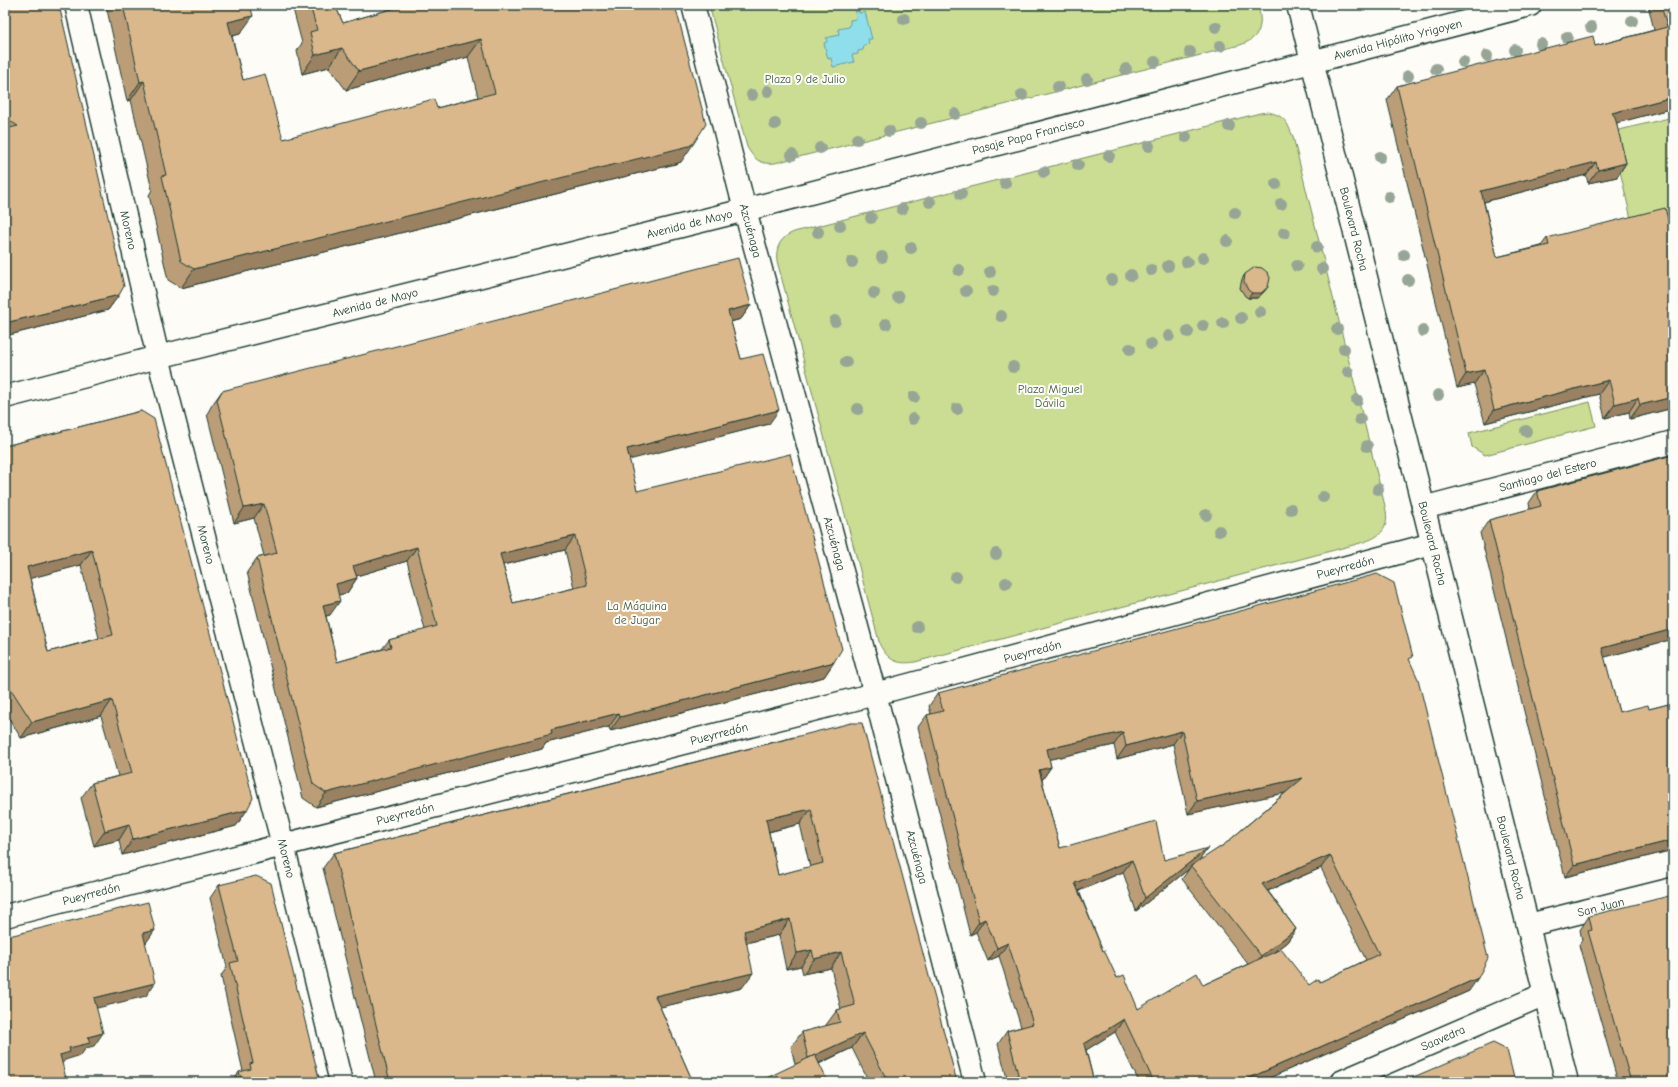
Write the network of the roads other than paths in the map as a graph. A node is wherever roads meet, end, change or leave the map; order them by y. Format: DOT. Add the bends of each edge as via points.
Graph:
graph roads {
  1 [pos="76,5"];
  2 [pos="693,5"];
  3 [pos="1298,5"];
  4 [pos="1530,5"];
  5 [pos="1312,62"];
  6 [pos="745,210"];
  7 [pos="158,357"];
  8 [pos="5,397"];
  9 [pos="1673,442"];
  10 [pos="1423,508"];
  11 [pos="1432,544"];
  12 [pos="875,694"];
  13 [pos="283,845"];
  14 [pos="1673,889"];
  15 [pos="5,916"];
  16 [pos="1529,925"];
  17 [pos="1545,994"];
  18 [pos="340,1082"];
  19 [pos="974,1082"];
  20 [pos="1341,1082"];
  21 [pos="1567,1082"];
  1 -- 7 [label="street, Moreno"];
  2 -- 6 [label="street, Azcuénaga"];
  3 -- 5 [label="street, Boulevard Rocha"];
  4 -- 5 [label="street, Avenida Hipólito Yrigoyen"];
  5 -- 6 [label="street, Pasaje Papa Francisco"];
  5 -- 10 [label="street, Boulevard Rocha"];
  6 -- 7 [label="street, Avenida de Mayo"];
  6 -- 12 [label="street, Azcuénaga"];
  7 -- 8 [label="street, Avenida de Mayo"];
  7 -- 13 [label="street, Moreno"];
  9 -- 10 [label="street, Santiago del Estero"];
  10 -- 11 [label="street, Boulevard Rocha"];
  11 -- 12 [label="street, Pueyrredón"];
  11 -- 16 [label="street, Boulevard Rocha"];
  12 -- 13 [label="street, Pueyrredón"];
  12 -- 19 [label="street, Azcuénaga"];
  13 -- 15 [label="street, Pueyrredón"];
  13 -- 18 [label="street, Moreno"];
  14 -- 16 [label="street, San Juan"];
  16 -- 17 [label="street, Boulevard Rocha"];
  17 -- 20 [label="street, Saavedra"];
  17 -- 21 [label="street, Boulevard Rocha"];
}
